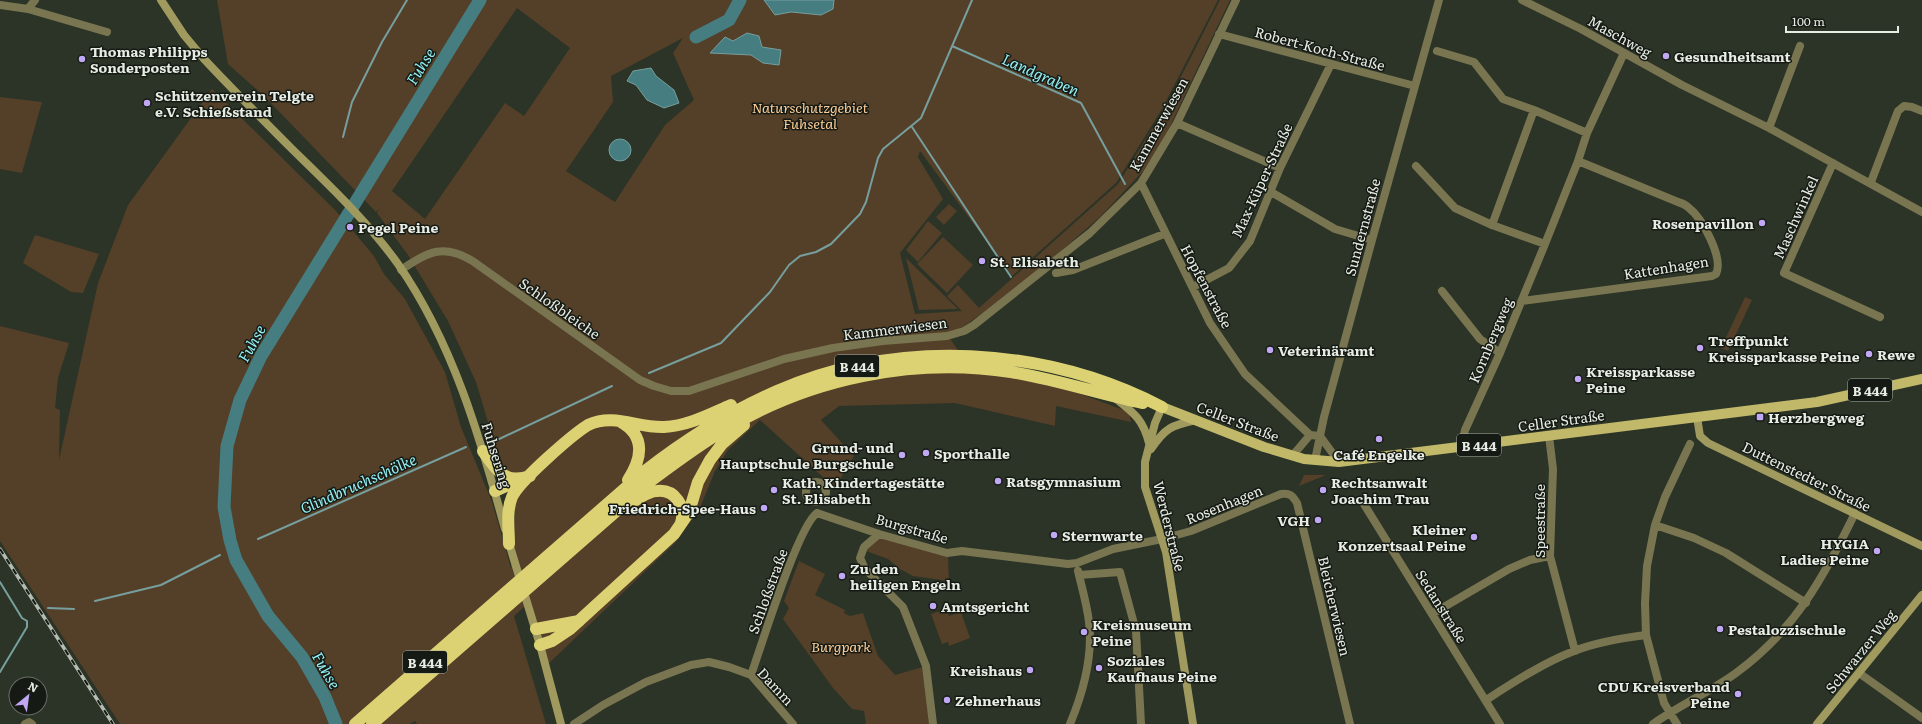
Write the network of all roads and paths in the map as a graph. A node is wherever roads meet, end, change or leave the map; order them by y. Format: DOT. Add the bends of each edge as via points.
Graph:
graph roads {
  1 [pos="35,0"];
  2 [pos="161,0"];
  3 [pos="1236,0"];
  4 [pos="1522,0"];
  5 [pos="1436,1"];
  6 [pos="0,6"];
  7 [pos="28,9"];
  8 [pos="107,32"];
  9 [pos="1219,34"];
  10 [pos="1800,46"];
  11 [pos="1437,51"];
  12 [pos="1624,53"];
  13 [pos="1331,64"];
  14 [pos="1415,86"];
  15 [pos="1534,110"];
  16 [pos="1922,111"];
  17 [pos="1177,123"];
  18 [pos="1769,128"];
  19 [pos="1587,133"];
  20 [pos="1578,161"];
  21 [pos="1833,163"];
  22 [pos="1416,166"];
  23 [pos="1280,168"];
  24 [pos="1871,182"];
  25 [pos="1141,183"];
  26 [pos="1271,192"];
  27 [pos="1922,212"];
  28 [pos="1492,225"];
  29 [pos="1164,234"];
  30 [pos="1372,240"];
  31 [pos="1546,244"];
  32 [pos="402,270"];
  33 [pos="1056,273"];
  34 [pos="1193,287"];
  35 [pos="1442,291"];
  36 [pos="1522,300"];
  37 [pos="1880,317"];
  38 [pos="1500,353"];
  39 [pos="1922,379"];
  40 [pos="708,385"];
  41 [pos="1113,397"];
  42 [pos="756,407"];
  43 [pos="1162,407"];
  44 [pos="1697,417"];
  45 [pos="612,419"];
  46 [pos="1196,420"];
  47 [pos="1310,435"];
  48 [pos="1320,436"];
  49 [pos="1549,436"];
  50 [pos="1690,444"];
  51 [pos="1464,447"];
  52 [pos="1149,448"];
  53 [pos="484,451"];
  54 [pos="1293,455"];
  55 [pos="1315,460"];
  56 [pos="1339,462"];
  57 [pos="522,482"];
  58 [pos="495,491"];
  59 [pos="620,491"];
  60 [pos="1292,495"];
  61 [pos="1362,501"];
  62 [pos="817,502"];
  63 [pos="617,509"];
  64 [pos="1855,514"];
  65 [pos="814,515"];
  66 [pos="1656,525"];
  67 [pos="680,527"];
  68 [pos="880,534"];
  69 [pos="1162,540"];
  70 [pos="509,544"];
  71 [pos="1922,546"];
  72 [pos="1550,556"];
  73 [pos="1048,562"];
  74 [pos="1077,563"];
  75 [pos="1079,575"];
  76 [pos="1922,595"];
  77 [pos="1806,603"];
  78 [pos="1432,614"];
  79 [pos="579,621"];
  80 [pos="536,629"];
  81 [pos="1646,635"];
  82 [pos="540,645"];
  83 [pos="1575,651"];
  84 [pos="1859,673"];
  85 [pos="750,676"];
  86 [pos="1486,700"];
  87 [pos="1670,713"];
  88 [pos="1922,718"];
  89 [pos="356,723"];
  90 [pos="25,724"];
  91 [pos="32,724"];
  92 [pos="372,724"];
  93 [pos="561,724"];
  94 [pos="574,724"];
  95 [pos="793,724"];
  96 [pos="934,724"];
  97 [pos="1070,724"];
  98 [pos="1141,724"];
  99 [pos="1193,724"];
  100 [pos="1350,724"];
  101 [pos="1500,724"];
  102 [pos="1653,724"];
  103 [pos="1677,724"];
  104 [pos="1817,724"];
  1 -- 7 [label="street"];
  2 -- 32 [label="street, Fuhsering" via="184,35 220,76 342,197"];
  3 -- 9 [label="street, Kammerwiesen"];
  4 -- 12 [label="street, Maschweg"];
  5 -- 14 [label="street, Sundernstraße"];
  6 -- 7 [label="street"];
  7 -- 8 [label="street"];
  9 -- 13 [label="street, Robert-Koch-Straße"];
  9 -- 17 [label="street, Kammerwiesen"];
  10 -- 18 [label="street"];
  11 -- 15 [label="street" via="1474,62 1503,99"];
  12 -- 18 [label="street, Maschweg"];
  12 -- 19 [label="street, Kornbergweg"];
  13 -- 14 [label="street, Robert-Koch-Straße"];
  13 -- 23 [label="street, Max-Küper-Straße"];
  14 -- 30 [label="street, Sundernstraße"];
  15 -- 19 [label="street"];
  15 -- 28 [label="street"];
  16 -- 24 [label="street" via="1904,106 1898,111"];
  17 -- 23 [label="street"];
  17 -- 25 [label="street, Kammerwiesen"];
  18 -- 21 [label="street, Maschweg"];
  19 -- 20 [label="street, Kornbergweg"];
  20 -- 31 [label="street, Kornbergweg"];
  20 -- 36 [label="street, Kattenhagen" via="1690,208 1712,240 1717,255 1718,271 1712,276"];
  21 -- 24 [label="street, Maschweg"];
  21 -- 37 [label="street, Maschwinkel" via="1784,273"];
  22 -- 28 [label="street" via="1455,208"];
  23 -- 26 [label="street, Max-Küper-Straße"];
  24 -- 27 [label="street, Maschweg"];
  25 -- 29 [label="street, Hopfenstraße"];
  25 -- 40 [label="street, Kammerwiesen" via="1090,233 964,331 947,336 906,338 833,348 784,359"];
  26 -- 30 [label="street" via="1335,229"];
  26 -- 34 [label="street, Max-Küper-Straße" via="1250,241 1229,268"];
  28 -- 31 [label="street"];
  29 -- 33 [label="street" via="1073,270"];
  29 -- 34 [label="street, Hopfenstraße"];
  30 -- 48 [label="street, Sundernstraße"];
  31 -- 36 [label="street, Kornbergweg"];
  32 -- 40 [label="street, Schloßbleiche" via="432,252 455,252 474,262 640,380 671,391 689,391"];
  32 -- 53 [label="street, Fuhsering" via="419,296 451,360"];
  34 -- 47 [label="street, Hopfenstraße" via="1210,323 1245,374"];
  35 -- 38 [label="street" via="1480,340"];
  36 -- 38 [label="street, Kornbergweg"];
  38 -- 51 [label="street, Kornbergweg" via="1465,430"];
  39 -- 44 [label="main road, Celler Straße / B 444" via="1817,402"];
  41 -- 42 [label="highway, B 444" via="1075,385 1010,372 932,368 894,370 868,375"];
  41 -- 43 [label="highway, B 444"];
  41 -- 52 [label="street" via="1142,421"];
  42 -- 43 [label="highway, B 444" via="808,379 872,362 919,356 966,356 1011,359 1082,374 1130,391"];
  42 -- 45 [label="highway" via="742,401 674,426 649,427"];
  42 -- 59 [label="highway, B 444" via="724,417 690,438"];
  42 -- 63 [label="highway, B 444" via="681,458"];
  42 -- 67 [label="highway" via="710,460 698,482 689,512"];
  43 -- 46 [label="main road, Celler Straße / B 444"];
  43 -- 52 [label="street, Werderstraße"];
  44 -- 49 [label="main road, Celler Straße / B 444"];
  44 -- 64 [label="street, Duttenstedter Straße" via="1700,436 1708,443"];
  45 -- 57 [label="highway" via="583,428"];
  45 -- 59 [label="highway" via="631,429 640,451 636,469"];
  46 -- 52 [label="street" via="1168,428"];
  46 -- 54 [label="main road, Celler Straße / B 444" via="1252,443"];
  47 -- 48 [label="street"];
  47 -- 54 [label="street"];
  48 -- 55 [label="street, Sundernstraße"];
  48 -- 56 [label="street"];
  49 -- 51 [label="main road, Celler Straße / B 444"];
  49 -- 72 [label="street, Speestraße" via="1553,469"];
  50 -- 66 [label="street" via="1665,497"];
  51 -- 56 [label="main road, Celler Straße / B 444"];
  52 -- 69 [label="street, Werderstraße" via="1144,474 1145,487"];
  53 -- 57 [label="highway" via="499,473"];
  53 -- 58 [label="street, Fuhsering"];
  54 -- 55 [label="main road, Celler Straße / B 444"];
  55 -- 56 [label="main road, Celler Straße / B 444"];
  57 -- 58 [label="highway" via="503,494"];
  57 -- 70 [label="highway" via="510,505"];
  58 -- 70 [label="street, Fuhsering"];
  59 -- 89 [label="highway, B 444"];
  60 -- 69 [label="street, Rosenhagen" via="1281,494 1191,532"];
  60 -- 100 [label="street, Bleicherwiesen" via="1299,510"];
  61 -- 78 [label="street, Sedanstraße"];
  62 -- 65 [label="street"];
  63 -- 67 [label="highway" via="652,492 667,492 676,498 682,507"];
  63 -- 92 [label="highway, B 444"];
  64 -- 71 [label="street, Duttenstedter Straße"];
  64 -- 77 [label="street" via="1824,575"];
  65 -- 68 [label="street, Burgstraße"];
  65 -- 85 [label="street, Schloßstraße" via="794,553"];
  66 -- 77 [label="street" via="1694,538 1726,553"];
  66 -- 81 [label="street" via="1647,566"];
  67 -- 79 [label="highway" via="667,542"];
  68 -- 73 [label="street, Burgstraße" via="947,553 962,551"];
  68 -- 96 [label="street" via="864,547 860,558 865,569 903,607 926,666"];
  69 -- 74 [label="street, Rosenhagen" via="1113,549"];
  69 -- 99 [label="street, Werderstraße"];
  70 -- 80 [label="street, Fuhsering"];
  72 -- 78 [label="street" via="1509,568"];
  72 -- 83 [label="street, Speestraße"];
  73 -- 74 [label="street, Rosenhagen"];
  74 -- 75 [label="street"];
  75 -- 97 [label="street" via="1090,623 1089,652 1080,701"];
  75 -- 98 [label="street" via="1120,572 1136,631"];
  76 -- 84 [label="street, Schwarzer Weg"];
  77 -- 87 [label="street" via="1790,623 1751,661 1716,687"];
  78 -- 86 [label="street, Sedanstraße"];
  79 -- 80 [label="highway"];
  79 -- 82 [label="highway" via="562,636"];
  80 -- 82 [label="street, Fuhsering"];
  81 -- 83 [label="street" via="1620,638"];
  81 -- 87 [label="street" via="1664,703"];
  82 -- 93 [label="street, Fuhsering"];
  83 -- 86 [label="street" via="1532,671"];
  84 -- 88 [label="street"];
  84 -- 104 [label="street, Schwarzer Weg"];
  85 -- 94 [label="street, Damm" via="715,663 700,662 646,682"];
  85 -- 95 [label="street, Damm"];
  86 -- 101 [label="street, Sedanstraße"];
  87 -- 102 [label="street"];
  87 -- 103 [label="street"];
  90 -- 91 [label="street"];
}
